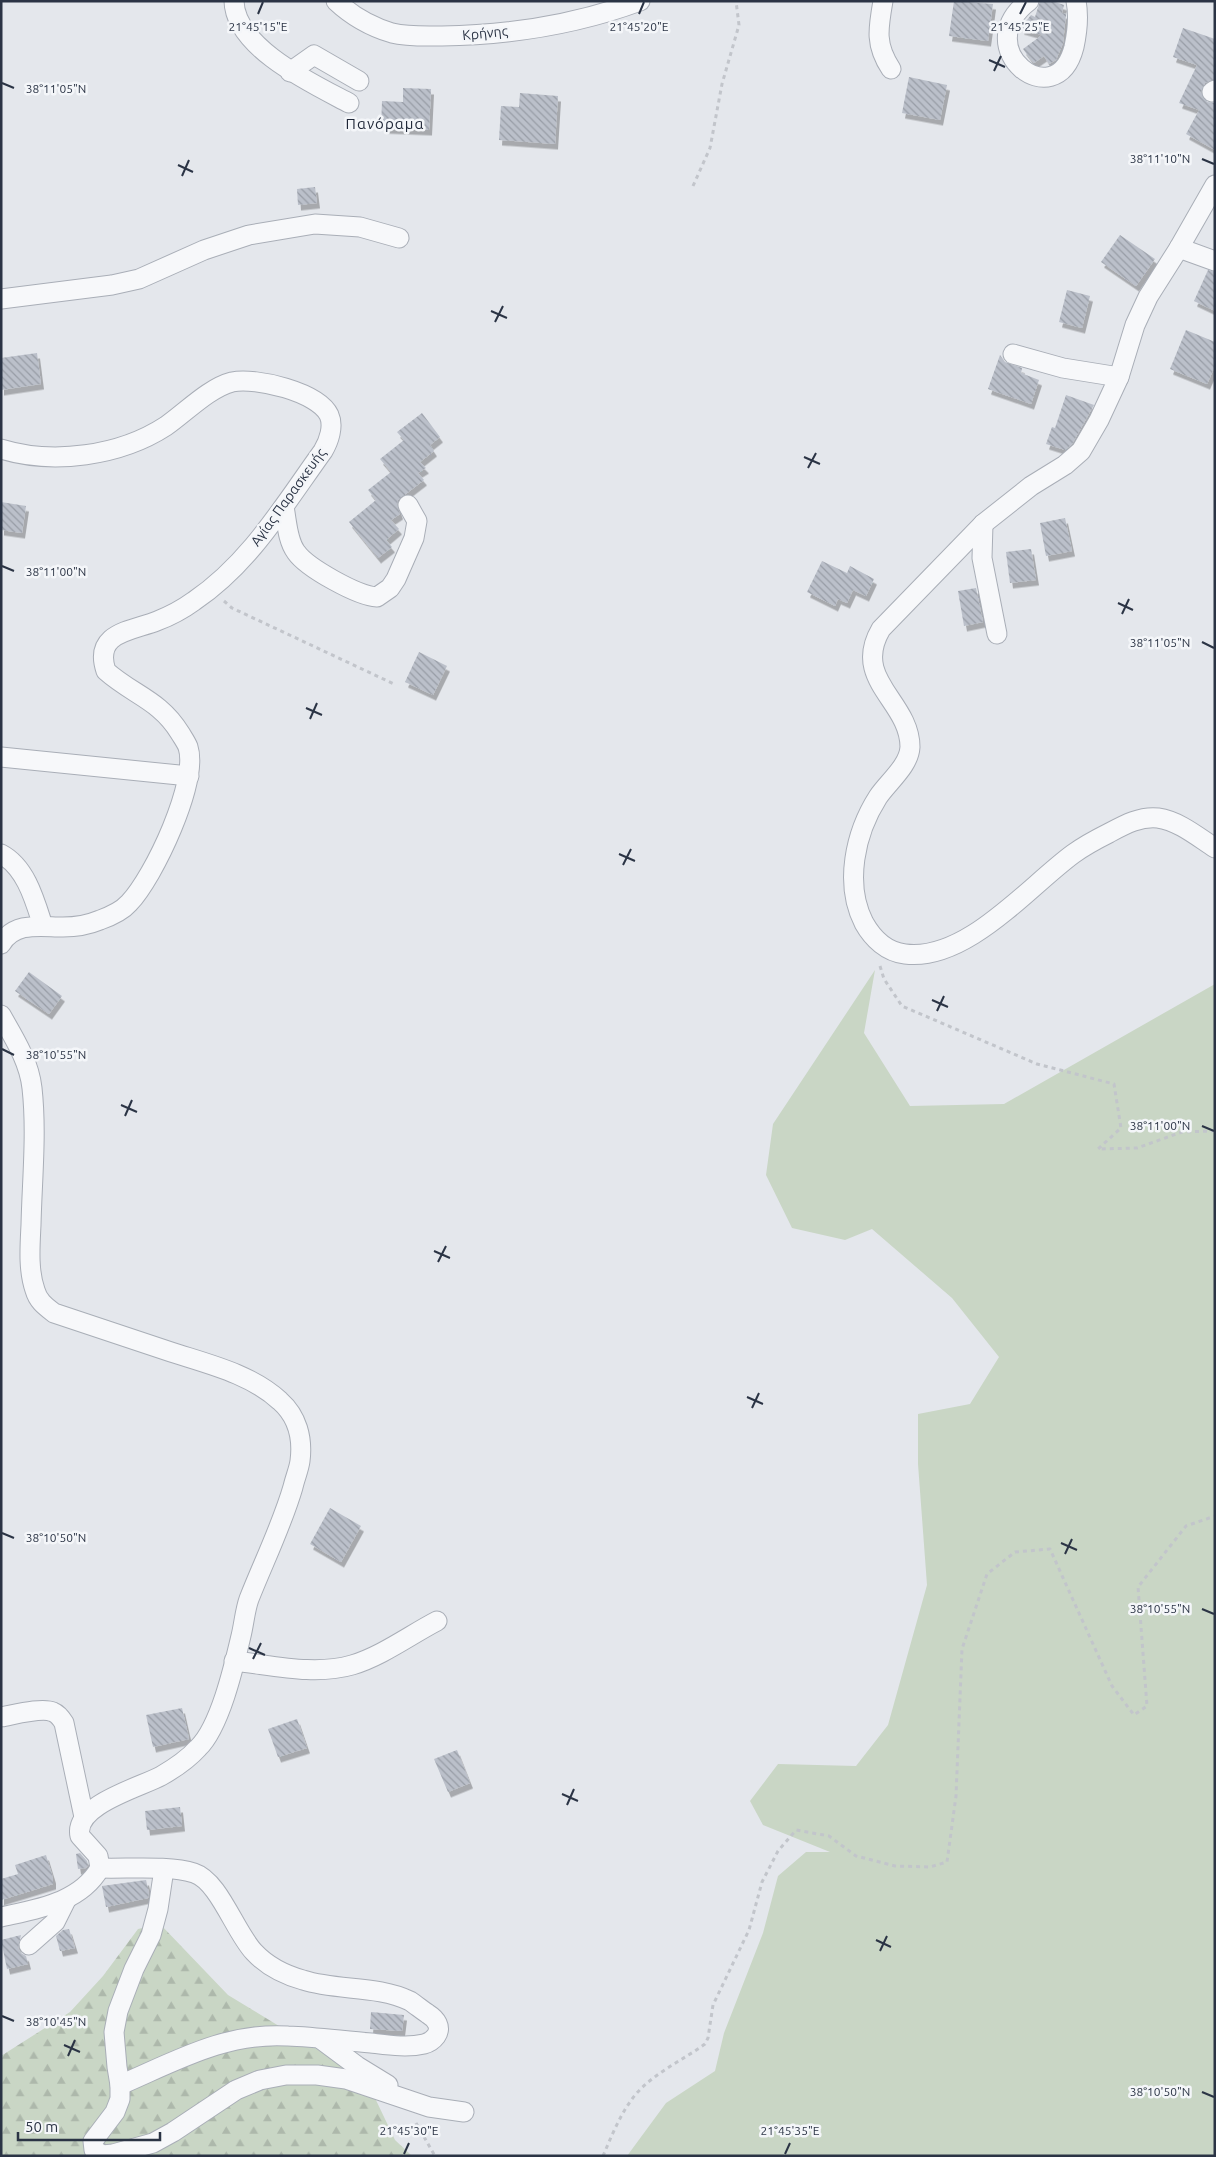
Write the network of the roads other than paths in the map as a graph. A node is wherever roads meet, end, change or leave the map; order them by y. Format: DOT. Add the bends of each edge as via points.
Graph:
graph roads {
  1 [pos="234,1"];
  2 [pos="336,1"];
  3 [pos="640,1"];
  4 [pos="882,1"];
  5 [pos="1029,1"];
  6 [pos="1076,1"];
  7 [pos="891,70"];
  8 [pos="290,72"];
  9 [pos="359,81"];
  10 [pos="349,103"];
  11 [pos="1215,185"];
  12 [pos="399,238"];
  13 [pos="1179,248"];
  14 [pos="1215,261"];
  15 [pos="1,299"];
  16 [pos="1013,354"];
  17 [pos="1119,377"];
  18 [pos="1,449"];
  19 [pos="408,505"];
  20 [pos="284,507"];
  21 [pos="983,524"];
  22 [pos="997,634"];
  23 [pos="1,756"];
  24 [pos="190,776"];
  25 [pos="1215,848"];
  26 [pos="1,854"];
  27 [pos="43,926"];
  28 [pos="1,944"];
  29 [pos="1,1015"];
  30 [pos="437,1621"];
  31 [pos="234,1661"];
  32 [pos="1,1717"];
  33 [pos="84,1816"];
  34 [pos="100,1868"];
  35 [pos="164,1869"];
  36 [pos="66,1900"];
  37 [pos="1,1917"];
  38 [pos="29,1945"];
  39 [pos="321,2039"];
  40 [pos="120,2085"];
  41 [pos="412,2103"];
  42 [pos="464,2112"];
  1 -- 8 [label="street" via="234,12 246,34"];
  2 -- 3 [label="street, Κρήνης" via="367,24 393,33 420,36 473,35 542,26 615,10"];
  4 -- 7 [label="street" via="879,43"];
  5 -- 6 [label="street" via="1010,26 1008,50 1020,67 1044,78 1058,72 1070,58 1077,31"];
  8 -- 9 [label="street" via="314,55"];
  8 -- 10 [label="street"];
  11 -- 13 [label="street"];
  12 -- 15 [label="street" via="360,227 315,224 249,235 204,250 139,279"];
  13 -- 14 [label="street"];
  13 -- 17 [label="street" via="1135,325"];
  16 -- 17 [label="street" via="1063,368"];
  17 -- 21 [label="street" via="1081,450 1065,466 1031,486"];
  18 -- 20 [label="street, Αγίας Παρασκευής" via="35,456 101,452 146,437 224,385 263,382 297,392 318,403 331,421 327,444"];
  19 -- 20 [label="street" via="417,521 414,538 396,579 377,597 355,592 306,563 291,543"];
  20 -- 24 [label="street, Αγίας Παρασκευής" via="257,543 210,589 164,618 120,633 104,649 106,671 163,710 177,728 188,746"];
  21 -- 22 [label="street" via="982,558"];
  21 -- 25 [label="street" via="881,629 875,640 871,658 876,676 903,721 910,749 863,826 855,857 854,886 859,912 868,929 883,945 903,954 930,953 948,947 987,926 1073,853 1125,824 1146,817 1175,823"];
  23 -- 24 [label="street"];
  24 -- 27 [label="street, Αγίας Παρασκευής" via="162,849 140,890 128,904 114,914 82,925"];
  26 -- 27 [label="street" via="12,861 23,877"];
  27 -- 28 [label="street, Αγίας Παρασκευής" via="14,931"];
  29 -- 31 [label="street" via="27,1064 32,1086 30,1250 34,1285 42,1303 54,1313 224,1369 260,1385 281,1401 295,1418 300,1437 300,1461 286,1510 248,1601"];
  30 -- 31 [label="street" via="366,1659 336,1668 297,1668"];
  31 -- 33 [label="street" via="217,1718 199,1747 165,1774 115,1796"];
  32 -- 33 [label="street" via="46,1710 59,1716 64,1723"];
  33 -- 34 [label="street" via="80,1836 98,1856"];
  34 -- 35 [label="street"];
  34 -- 36 [label="street" via="80,1891"];
  35 -- 39 [label="street" via="195,1873 204,1878 214,1887 238,1931 255,1953 286,1975 308,1982 388,1994 409,2001 432,2016 439,2030 432,2041 425,2044 398,2046"];
  35 -- 40 [label="street" via="151,1935 118,2011 114,2032"];
  36 -- 37 [label="street"];
  36 -- 38 [label="street" via="55,1922"];
  39 -- 40 [label="street" via="254,2036 217,2044"];
  39 -- 41 [label="street"];
  40 -- 41 [label="street" via="120,2099 115,2112 93,2140 94,2150 103,2155 153,2143 236,2090 260,2080 286,2075 346,2079"];
  41 -- 42 [label="street"];
}
